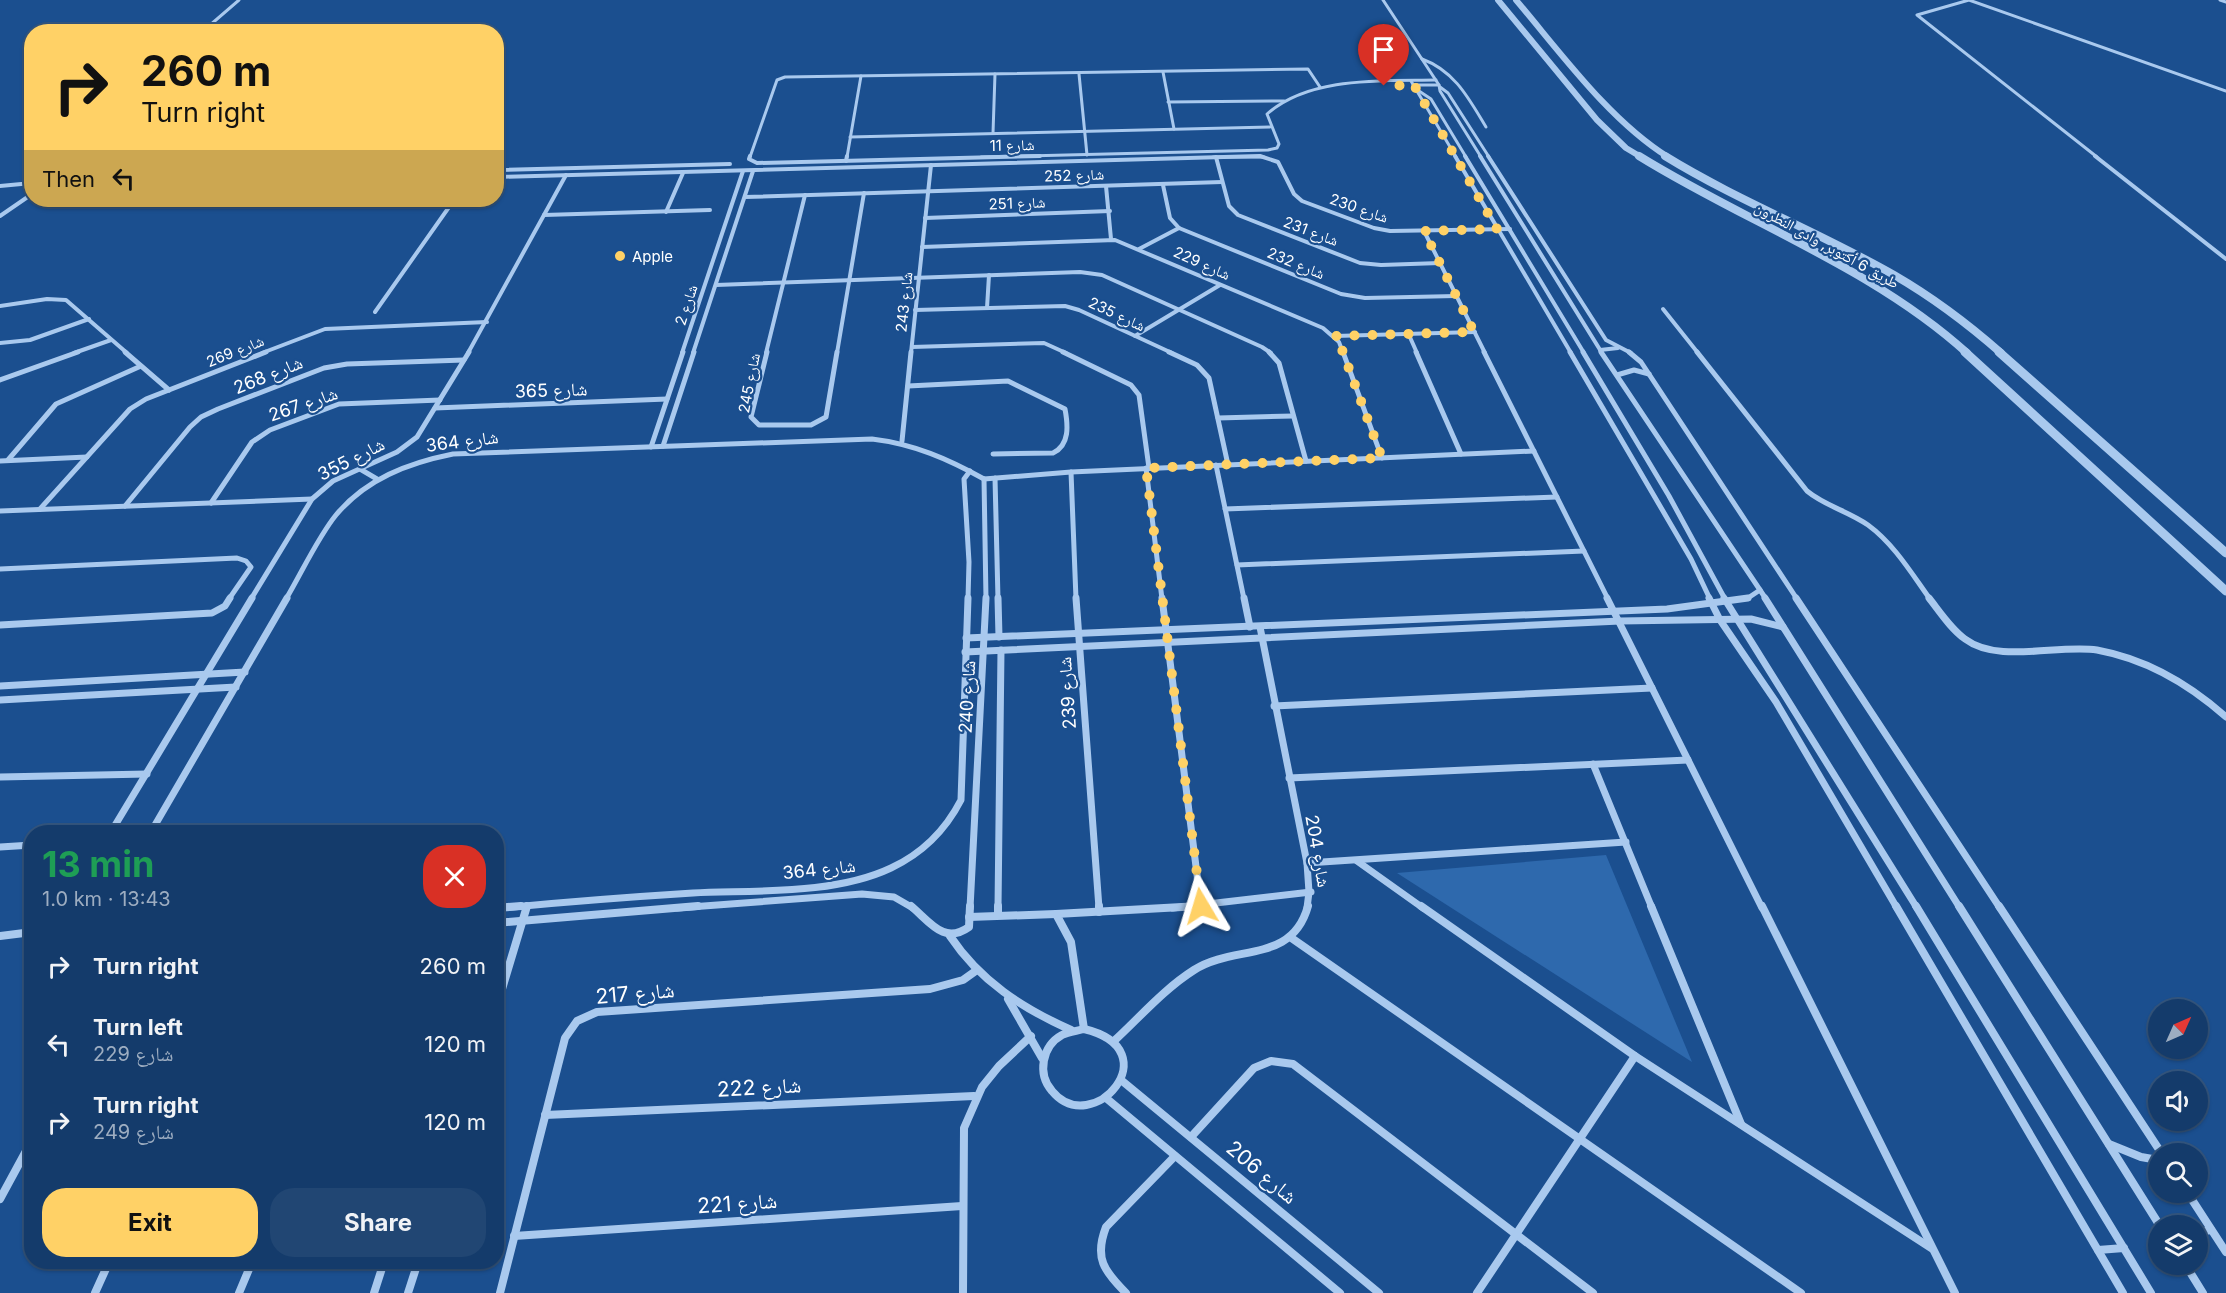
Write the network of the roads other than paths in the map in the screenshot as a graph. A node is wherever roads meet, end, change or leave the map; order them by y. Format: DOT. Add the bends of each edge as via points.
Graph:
graph roads {
  1 [pos="239,0"];
  2 [pos="1383,0"];
  3 [pos="1498,0"];
  4 [pos="1516,0"];
  5 [pos="1969,0"];
  6 [pos="2220,0"];
  7 [pos="1977,1"];
  8 [pos="2226,2"];
  9 [pos="1922,12"];
  10 [pos="211,24"];
  11 [pos="1422,59"];
  12 [pos="1163,72"];
  13 [pos="995,74"];
  14 [pos="1079,74"];
  15 [pos="861,76"];
  16 [pos="1438,84"];
  17 [pos="1415,86"];
  18 [pos="1320,87"];
  19 [pos="2226,89"];
  20 [pos="1168,102"];
  21 [pos="1285,102"];
  22 [pos="1270,127"];
  23 [pos="1486,127"];
  24 [pos="1174,129"];
  25 [pos="1084,131"];
  26 [pos="993,133"];
  27 [pos="1470,133"];
  28 [pos="850,137"];
  29 [pos="1087,155"];
  30 [pos="1260,156"];
  31 [pos="1216,157"];
  32 [pos="846,161"];
  33 [pos="730,164"];
  34 [pos="931,165"];
  35 [pos="504,170"];
  36 [pos="743,171"];
  37 [pos="753,171"];
  38 [pos="683,172"];
  39 [pos="566,175"];
  40 [pos="504,177"];
  41 [pos="1222,182"];
  42 [pos="24,184"];
  43 [pos="1163,185"];
  44 [pos="0,186"];
  45 [pos="1106,186"];
  46 [pos="927,191"];
  47 [pos="864,193"];
  48 [pos="805,195"];
  49 [pos="745,196"];
  50 [pos="24,200"];
  51 [pos="449,207"];
  52 [pos="710,210"];
  53 [pos="1110,211"];
  54 [pos="666,212"];
  55 [pos="544,215"];
  56 [pos="0,216"];
  57 [pos="924,218"];
  58 [pos="1179,228"];
  59 [pos="1497,229"];
  60 [pos="1510,229"];
  61 [pos="1424,231"];
  62 [pos="1111,239"];
  63 [pos="922,247"];
  64 [pos="1139,249"];
  65 [pos="2226,259"];
  66 [pos="1440,263"];
  67 [pos="989,275"];
  68 [pos="918,278"];
  69 [pos="849,280"];
  70 [pos="785,282"];
  71 [pos="716,285"];
  72 [pos="1220,285"];
  73 [pos="702,293"];
  74 [pos="713,293"];
  75 [pos="1456,296"];
  76 [pos="0,306"];
  77 [pos="987,308"];
  78 [pos="1179,309"];
  79 [pos="1663,309"];
  80 [pos="915,310"];
  81 [pos="375,312"];
  82 [pos="89,319"];
  83 [pos="487,322"];
  84 [pos="1474,332"];
  85 [pos="1409,335"];
  86 [pos="1136,336"];
  87 [pos="1335,336"];
  88 [pos="111,340"];
  89 [pos="0,343"];
  90 [pos="912,347"];
  91 [pos="1618,348"];
  92 [pos="1599,350"];
  93 [pos="464,360"];
  94 [pos="141,366"];
  95 [pos="1649,374"];
  96 [pos="1617,375"];
  97 [pos="0,381"];
  98 [pos="908,386"];
  99 [pos="170,390"];
  100 [pos="667,399"];
  101 [pos="440,400"];
  102 [pos="435,408"];
  103 [pos="1293,416"];
  104 [pos="1218,418"];
  105 [pos="902,441"];
  106 [pos="663,446"];
  107 [pos="651,447"];
  108 [pos="1534,451"];
  109 [pos="993,454"];
  110 [pos="1461,454"];
  111 [pos="87,457"];
  112 [pos="1382,458"];
  113 [pos="8,460"];
  114 [pos="0,461"];
  115 [pos="1305,461"];
  116 [pos="1216,465"];
  117 [pos="1228,465"];
  118 [pos="1147,468"];
  119 [pos="360,469"];
  120 [pos="970,471"];
  121 [pos="1071,472"];
  122 [pos="995,478"];
  123 [pos="377,479"];
  124 [pos="984,479"];
  125 [pos="1557,497"];
  126 [pos="312,499"];
  127 [pos="211,503"];
  128 [pos="125,506"];
  129 [pos="40,509"];
  130 [pos="1225,509"];
  131 [pos="0,511"];
  132 [pos="1584,551"];
  133 [pos="2226,553"];
  134 [pos="1237,565"];
  135 [pos="0,569"];
  136 [pos="1760,590"];
  137 [pos="2226,591"];
  138 [pos="1725,601"];
  139 [pos="1710,602"];
  140 [pos="1614,610"];
  141 [pos="1736,619"];
  142 [pos="1720,620"];
  143 [pos="1620,621"];
  144 [pos="0,625"];
  145 [pos="1250,627"];
  146 [pos="1260,627"];
  147 [pos="1784,627"];
  148 [pos="1166,631"];
  149 [pos="1078,635"];
  150 [pos="985,637"];
  151 [pos="999,637"];
  152 [pos="966,638"];
  153 [pos="1262,640"];
  154 [pos="1168,644"];
  155 [pos="1079,648"];
  156 [pos="1000,650"];
  157 [pos="985,651"];
  158 [pos="965,652"];
  159 [pos="245,672"];
  160 [pos="207,674"];
  161 [pos="0,686"];
  162 [pos="236,687"];
  163 [pos="1652,688"];
  164 [pos="198,689"];
  165 [pos="0,700"];
  166 [pos="1274,706"];
  167 [pos="2226,717"];
  168 [pos="1688,760"];
  169 [pos="1593,764"];
  170 [pos="147,774"];
  171 [pos="0,777"];
  172 [pos="1289,778"];
  173 [pos="115,825"];
  174 [pos="155,825"];
  175 [pos="1626,842"];
  176 [pos="24,846"];
  177 [pos="0,847"];
  178 [pos="1357,861"];
  179 [pos="1308,863"];
  180 [pos="1311,892"];
  181 [pos="527,906"];
  182 [pos="1201,906"];
  183 [pos="504,907"];
  184 [pos="1099,912"];
  185 [pos="1056,914"];
  186 [pos="998,915"];
  187 [pos="969,917"];
  188 [pos="524,920"];
  189 [pos="504,922"];
  190 [pos="24,933"];
  191 [pos="0,936"];
  192 [pos="950,936"];
  193 [pos="1290,937"];
  194 [pos="977,970"];
  195 [pos="504,984"];
  196 [pos="1006,996"];
  197 [pos="1084,1029"];
  198 [pos="1071,1030"];
  199 [pos="1031,1036"];
  200 [pos="1114,1041"];
  201 [pos="1635,1056"];
  202 [pos="1042,1058"];
  203 [pos="1121,1080"];
  204 [pos="974,1096"];
  205 [pos="1106,1098"];
  206 [pos="545,1115"];
  207 [pos="1742,1125"];
  208 [pos="1191,1137"];
  209 [pos="1580,1139"];
  210 [pos="2109,1143"];
  211 [pos="2155,1143"];
  212 [pos="24,1155"];
  213 [pos="1175,1156"];
  214 [pos="2148,1158"];
  215 [pos="0,1199"];
  216 [pos="2194,1203"];
  217 [pos="962,1206"];
  218 [pos="2153,1215"];
  219 [pos="2208,1230"];
  220 [pos="2211,1230"];
  221 [pos="1516,1234"];
  222 [pos="514,1236"];
  223 [pos="2124,1248"];
  224 [pos="1934,1249"];
  225 [pos="2098,1250"];
  226 [pos="2226,1252"];
  227 [pos="106,1269"];
  228 [pos="249,1269"];
  229 [pos="382,1269"];
  230 [pos="416,1269"];
  231 [pos="2192,1275"];
  232 [pos="94,1293"];
  233 [pos="239,1293"];
  234 [pos="374,1293"];
  235 [pos="408,1293"];
  236 [pos="500,1293"];
  237 [pos="963,1293"];
  238 [pos="1126,1293"];
  239 [pos="1340,1293"];
  240 [pos="1379,1293"];
  241 [pos="1477,1293"];
  242 [pos="1593,1293"];
  243 [pos="1801,1293"];
  244 [pos="1955,1293"];
  245 [pos="2123,1293"];
  246 [pos="2151,1293"];
  247 [pos="2203,1293"];
  1 -- 10 [label="street"];
  2 -- 11 [label="street"];
  3 -- 137 [label="street, طريق 6 أكتوبر, وادى النطرون" via="1626,148 1684,184 1857,274 1924,318"];
  4 -- 133 [label="street, طريق 6 أكتوبر, وادى النطرون" via="1595,94 1637,135 1704,180 1875,265 1952,312"];
  5 -- 7 [label="street"];
  5 -- 9 [label="street"];
  6 -- 8 [label="street"];
  7 -- 9 [label="street"];
  7 -- 19 [label="street"];
  9 -- 65 [label="street" via="1918,16"];
  11 -- 16 [label="street"];
  11 -- 23 [label="street" via="1452,76"];
  12 -- 14 [label="street"];
  12 -- 18 [label="street" via="1308,69"];
  12 -- 20 [label="street"];
  13 -- 14 [label="street"];
  13 -- 15 [label="street"];
  13 -- 26 [label="street"];
  14 -- 25 [label="street"];
  15 -- 28 [label="street"];
  15 -- 32 [label="street, شارع 11" via="779,79 749,158 757,164"];
  16 -- 17 [label="street"];
  16 -- 27 [label="street"];
  17 -- 18 [label="street"];
  17 -- 59 [label="street"];
  17 -- 60 [label="street" via="1431,99"];
  18 -- 21 [label="street"];
  20 -- 21 [label="street"];
  20 -- 24 [label="street"];
  21 -- 22 [label="street" via="1267,114"];
  22 -- 24 [label="street"];
  22 -- 29 [label="street, شارع 11" via="1279,144 1268,150"];
  24 -- 25 [label="street"];
  25 -- 26 [label="street"];
  25 -- 29 [label="street"];
  26 -- 28 [label="street"];
  27 -- 91 [label="street" via="1606,340"];
  27 -- 92 [label="street"];
  28 -- 32 [label="street"];
  29 -- 32 [label="street, شارع 11"];
  30 -- 31 [label="street, شارع 11"];
  30 -- 61 [label="street, شارع 230" via="1278,162 1294,194 1302,201 1382,230"];
  31 -- 34 [label="street, شارع 11"];
  31 -- 41 [label="street, شارع 231"];
  33 -- 35 [label="street"];
  34 -- 37 [label="street, شارع 11"];
  34 -- 46 [label="street, شارع 243"];
  36 -- 37 [label="street, شارع 11"];
  36 -- 38 [label="street, شارع 11"];
  36 -- 73 [label="street, شارع 2"];
  37 -- 49 [label="street, شارع 2"];
  38 -- 39 [label="street, شارع 11"];
  38 -- 54 [label="street"];
  39 -- 40 [label="street, شارع 11"];
  39 -- 55 [label="street, شارع 355"];
  41 -- 43 [label="street, شارع 252"];
  41 -- 66 [label="street, شارع 231" via="1229,206 1238,215 1354,261 1374,265"];
  42 -- 44 [label="street"];
  43 -- 45 [label="street, شارع 252"];
  43 -- 58 [label="street" via="1170,218"];
  45 -- 46 [label="street, شارع 252"];
  45 -- 53 [label="street"];
  46 -- 47 [label="street, شارع 252"];
  46 -- 57 [label="street, شارع 243"];
  47 -- 48 [label="street, شارع 252"];
  47 -- 69 [label="street, شارع 245"];
  48 -- 49 [label="street, شارع 252"];
  48 -- 70 [label="street, شارع 245"];
  49 -- 71 [label="street, شارع 2"];
  50 -- 56 [label="street"];
  51 -- 81 [label="street"];
  52 -- 54 [label="street"];
  53 -- 57 [label="street, شارع 251"];
  53 -- 62 [label="street"];
  54 -- 55 [label="street"];
  55 -- 83 [label="street, شارع 355"];
  57 -- 63 [label="street, شارع 243"];
  58 -- 64 [label="street"];
  58 -- 75 [label="street, شارع 232" via="1349,296"];
  59 -- 60 [label="street, شارع 230"];
  59 -- 61 [label="street, شارع 230"];
  59 -- 139 [label="street" via="1691,559"];
  60 -- 138 [label="street" via="1669,496"];
  61 -- 66 [label="street"];
  62 -- 63 [label="street, شارع 229"];
  62 -- 64 [label="street, شارع 229"];
  63 -- 68 [label="street, شارع 243"];
  64 -- 72 [label="street, شارع 229"];
  66 -- 75 [label="street"];
  67 -- 68 [label="street"];
  67 -- 77 [label="street"];
  67 -- 78 [label="street" via="1095,273"];
  68 -- 69 [label="street"];
  68 -- 80 [label="street, شارع 243"];
  69 -- 70 [label="street"];
  69 -- 70 [label="street, شارع 245" via="826,417 811,425 765,426 751,417"];
  70 -- 71 [label="street"];
  71 -- 74 [label="street, شارع 2"];
  72 -- 78 [label="street"];
  72 -- 87 [label="street, شارع 229"];
  73 -- 74 [label="street"];
  73 -- 100 [label="street, شارع 2"];
  74 -- 106 [label="street, شارع 2"];
  75 -- 84 [label="street"];
  76 -- 82 [label="street" via="56,298 74,305"];
  77 -- 80 [label="street, شارع 235"];
  77 -- 86 [label="street, شارع 235" via="1065,306"];
  78 -- 86 [label="street"];
  78 -- 103 [label="street" via="1273,354"];
  79 -- 167 [label="street" via="1806,491 1826,506 1853,516 1874,530 1966,640 1995,651 2075,648 2122,657 2181,683"];
  80 -- 90 [label="street, شارع 243"];
  82 -- 88 [label="street"];
  82 -- 89 [label="street" via="30,340"];
  83 -- 93 [label="street, شارع 355"];
  83 -- 99 [label="street, شارع 269" via="325,329"];
  84 -- 85 [label="street"];
  84 -- 108 [label="street"];
  85 -- 87 [label="street"];
  85 -- 110 [label="street"];
  86 -- 104 [label="street, شارع 235" via="1203,369 1209,378"];
  87 -- 112 [label="street"];
  88 -- 94 [label="street"];
  88 -- 97 [label="street"];
  90 -- 98 [label="street, شارع 243"];
  90 -- 118 [label="street" via="1044,343 1131,385 1138,395"];
  91 -- 92 [label="street"];
  91 -- 95 [label="street" via="1635,356"];
  92 -- 96 [label="street"];
  93 -- 101 [label="street, شارع 355"];
  93 -- 128 [label="street, شارع 268" via="336,366 313,371 218,409 190,427"];
  94 -- 99 [label="street"];
  94 -- 113 [label="street" via="56,404"];
  95 -- 96 [label="street" via="1634,370"];
  95 -- 211 [label="street"];
  96 -- 136 [label="street"];
  98 -- 105 [label="street, شارع 243"];
  98 -- 109 [label="street" via="1008,381 1065,409 1065,446 1061,451"];
  99 -- 111 [label="street, شارع 269" via="130,409"];
  100 -- 102 [label="street, شارع 365"];
  100 -- 107 [label="street, شارع 2"];
  101 -- 102 [label="street, شارع 355"];
  101 -- 127 [label="street, شارع 267" via="339,404 270,430 252,442"];
  102 -- 119 [label="street, شارع 355" via="412,442"];
  103 -- 104 [label="street"];
  103 -- 115 [label="street"];
  104 -- 117 [label="street, شارع 235"];
  105 -- 106 [label="street, شارع 364"];
  105 -- 120 [label="street, شارع 364" via="930,450"];
  106 -- 107 [label="street, شارع 364"];
  107 -- 123 [label="street, شارع 364" via="449,454 399,468"];
  108 -- 110 [label="street"];
  108 -- 125 [label="street"];
  110 -- 112 [label="street"];
  111 -- 113 [label="street"];
  111 -- 129 [label="street, شارع 269"];
  112 -- 115 [label="street"];
  113 -- 114 [label="street"];
  115 -- 117 [label="street"];
  116 -- 117 [label="street"];
  116 -- 118 [label="street"];
  116 -- 130 [label="street"];
  118 -- 121 [label="street"];
  118 -- 148 [label="street"];
  119 -- 123 [label="street"];
  119 -- 126 [label="street, شارع 355" via="333,481"];
  120 -- 124 [label="street, شارع 364"];
  120 -- 152 [label="street, شارع 364" via="964,479 969,562"];
  121 -- 122 [label="street"];
  121 -- 149 [label="street, شارع 239"];
  122 -- 124 [label="street"];
  122 -- 151 [label="street"];
  123 -- 159 [label="street, شارع 364" via="334,517"];
  124 -- 150 [label="street, شارع 240" via="988,546"];
  125 -- 130 [label="street"];
  125 -- 132 [label="street"];
  126 -- 127 [label="street"];
  126 -- 160 [label="street, شارع 355"];
  127 -- 128 [label="street"];
  128 -- 129 [label="street"];
  129 -- 131 [label="street"];
  130 -- 134 [label="street"];
  132 -- 134 [label="street"];
  132 -- 140 [label="street"];
  134 -- 145 [label="street"];
  135 -- 144 [label="street" via="237,558 251,567 225,606 212,613"];
  136 -- 138 [label="street" via="1748,598"];
  136 -- 147 [label="street"];
  138 -- 139 [label="street"];
  138 -- 141 [label="street"];
  139 -- 140 [label="street" via="1666,609"];
  139 -- 142 [label="street"];
  140 -- 143 [label="street"];
  140 -- 146 [label="street"];
  141 -- 142 [label="street"];
  141 -- 147 [label="street" via="1762,620"];
  141 -- 223 [label="street" via="1841,782"];
  142 -- 143 [label="street"];
  142 -- 225 [label="street" via="1776,702"];
  143 -- 153 [label="street"];
  143 -- 163 [label="street"];
  145 -- 146 [label="street"];
  145 -- 148 [label="street"];
  146 -- 153 [label="street, شارع 204"];
  147 -- 210 [label="street"];
  148 -- 149 [label="street"];
  148 -- 154 [label="street"];
  149 -- 151 [label="street"];
  149 -- 155 [label="street, شارع 239"];
  150 -- 151 [label="street"];
  150 -- 152 [label="street"];
  150 -- 157 [label="street, شارع 240"];
  152 -- 158 [label="street, شارع 364"];
  153 -- 154 [label="street"];
  153 -- 166 [label="street, شارع 204"];
  154 -- 155 [label="street"];
  154 -- 182 [label="street"];
  155 -- 156 [label="street"];
  155 -- 184 [label="street, شارع 239"];
  156 -- 157 [label="street"];
  156 -- 186 [label="street"];
  157 -- 158 [label="street"];
  157 -- 187 [label="street, شارع 240"];
  158 -- 181 [label="street, شارع 364" via="961,800 956,813 927,847 902,864 860,882 832,886"];
  159 -- 160 [label="street"];
  159 -- 162 [label="street, شارع 364"];
  160 -- 161 [label="street"];
  160 -- 164 [label="street, شارع 355"];
  162 -- 164 [label="street"];
  162 -- 174 [label="street, شارع 364"];
  163 -- 166 [label="street"];
  163 -- 168 [label="street"];
  164 -- 165 [label="street"];
  164 -- 170 [label="street, شارع 355"];
  166 -- 172 [label="street, شارع 204"];
  168 -- 169 [label="street"];
  168 -- 224 [label="street"];
  169 -- 172 [label="street"];
  169 -- 175 [label="street"];
  170 -- 171 [label="street"];
  170 -- 173 [label="street, شارع 355"];
  172 -- 179 [label="street, شارع 204"];
  175 -- 178 [label="street"];
  175 -- 207 [label="street"];
  176 -- 177 [label="street"];
  178 -- 179 [label="street"];
  178 -- 201 [label="street"];
  179 -- 180 [label="street, شارع 204"];
  180 -- 182 [label="street"];
  180 -- 193 [label="street, شارع 204" via="1309,911"];
  181 -- 183 [label="street, شارع 364"];
  181 -- 188 [label="street"];
  182 -- 184 [label="street"];
  184 -- 185 [label="street"];
  185 -- 186 [label="street"];
  185 -- 197 [label="street" via="1071,942"];
  186 -- 187 [label="street"];
  187 -- 192 [label="street, شارع 240" via="969,927 962,934"];
  188 -- 189 [label="street, شارع 364"];
  188 -- 192 [label="street, شارع 364" via="889,895 904,901 941,933"];
  188 -- 195 [label="street"];
  190 -- 191 [label="street"];
  192 -- 194 [label="street" via="961,955"];
  193 -- 200 [label="street" via="1279,945 1223,957 1194,970"];
  193 -- 209 [label="street"];
  194 -- 196 [label="street"];
  194 -- 206 [label="street, شارع 217" via="955,983 930,989 586,1015 576,1021 565,1038"];
  196 -- 198 [label="street"];
  196 -- 199 [label="street"];
  197 -- 198 [label="street"];
  197 -- 200 [label="street" via="1097,1030"];
  198 -- 202 [label="street" via="1058,1036"];
  199 -- 202 [label="street"];
  199 -- 204 [label="street" via="995,1068"];
  200 -- 203 [label="street" via="1124,1062"];
  201 -- 207 [label="street"];
  201 -- 209 [label="street"];
  202 -- 205 [label="street" via="1045,1083 1065,1102 1093,1104"];
  203 -- 205 [label="street"];
  203 -- 208 [label="street, شارع 206"];
  204 -- 206 [label="street, شارع 222"];
  204 -- 217 [label="street" via="964,1128"];
  205 -- 213 [label="street"];
  206 -- 222 [label="street, شارع 217"];
  207 -- 224 [label="street"];
  208 -- 221 [label="street" via="1254,1068 1263,1062 1287,1061 1299,1066"];
  208 -- 240 [label="street, شارع 206"];
  209 -- 221 [label="street"];
  209 -- 243 [label="street"];
  210 -- 214 [label="street"];
  210 -- 218 [label="street"];
  212 -- 215 [label="street"];
  213 -- 238 [label="street" via="1106,1227 1101,1239 1102,1266"];
  213 -- 239 [label="street"];
  216 -- 220 [label="street"];
  217 -- 222 [label="street, شارع 221"];
  217 -- 237 [label="street"];
  219 -- 220 [label="street"];
  220 -- 226 [label="street"];
  221 -- 241 [label="street"];
  221 -- 242 [label="street"];
  222 -- 236 [label="street, شارع 217"];
  223 -- 225 [label="street"];
  223 -- 246 [label="street"];
  224 -- 244 [label="street"];
  225 -- 245 [label="street"];
  227 -- 232 [label="street"];
  228 -- 233 [label="street"];
  229 -- 234 [label="street"];
  230 -- 235 [label="street"];
  231 -- 247 [label="street"];
}
